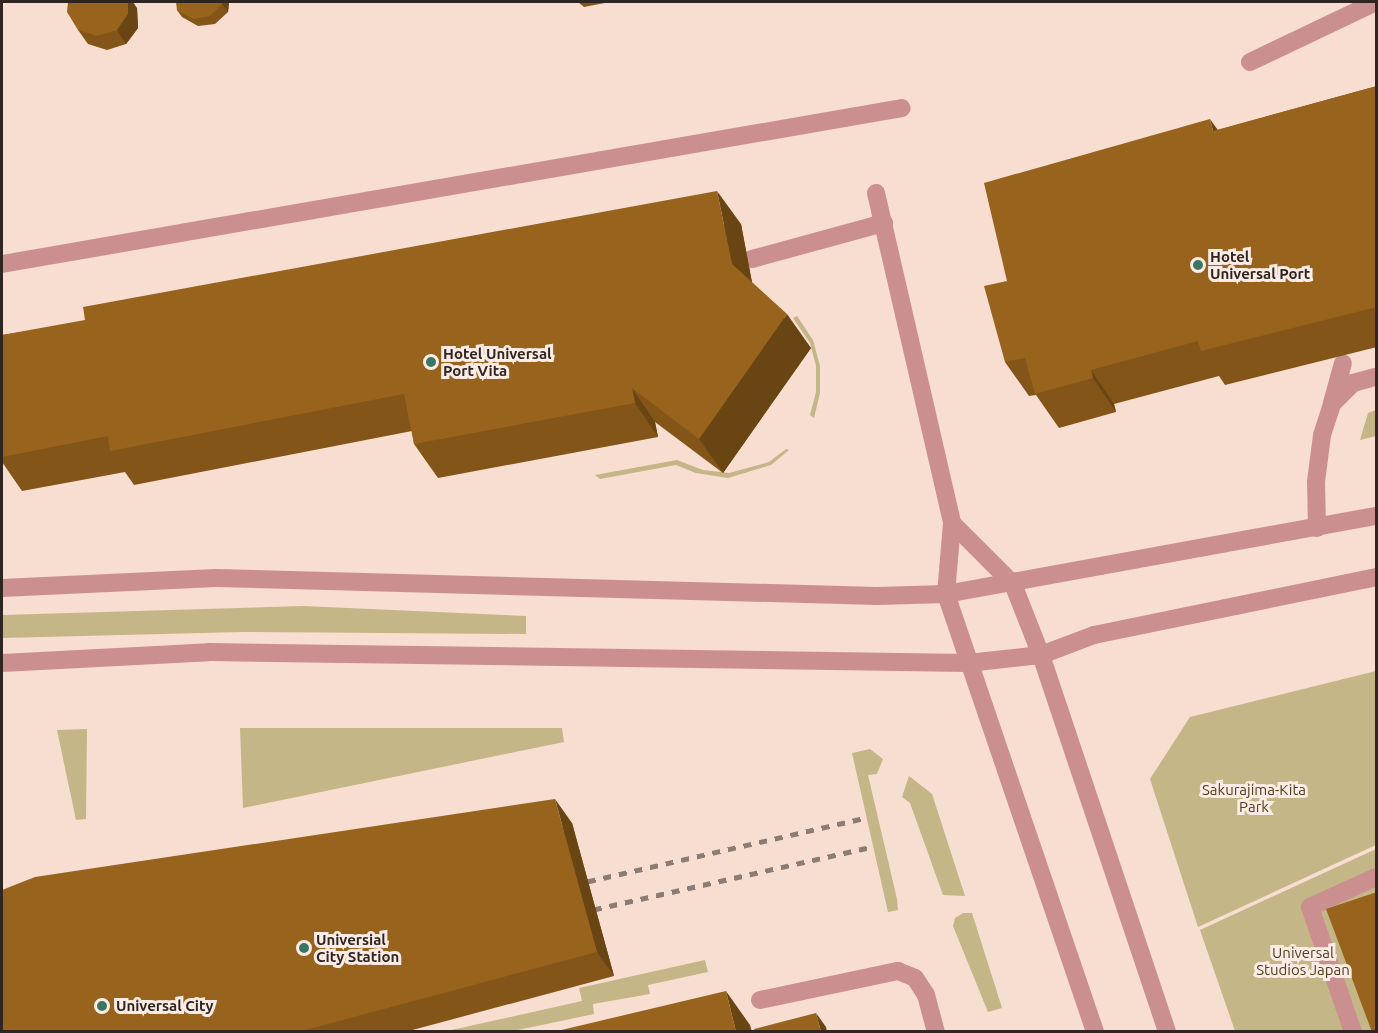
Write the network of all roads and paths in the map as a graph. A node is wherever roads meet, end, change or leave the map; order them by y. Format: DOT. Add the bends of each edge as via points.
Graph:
graph roads {
  1 [pos="1377,2"];
  2 [pos="1250,62"];
  3 [pos="902,108"];
  4 [pos="876,193"];
  5 [pos="884,223"];
  6 [pos="752,259"];
  7 [pos="2,264"];
  8 [pos="1343,363"];
  9 [pos="1377,377"];
  10 [pos="1332,404"];
  11 [pos="1377,516"];
  12 [pos="952,523"];
  13 [pos="1317,528"];
  14 [pos="1377,577"];
  15 [pos="1013,584"];
  16 [pos="2,588"];
  17 [pos="946,594"];
  18 [pos="1041,655"];
  19 [pos="2,663"];
  20 [pos="968,663"];
  21 [pos="1377,877"];
  22 [pos="760,1000"];
  23 [pos="937,1029"];
  24 [pos="1091,1030"];
  25 [pos="1167,1032"];
  26 [pos="1353,1032"];
  1 -- 2 [label="street"];
  3 -- 7 [label="street"];
  4 -- 5 [label="street"];
  5 -- 6 [label="street"];
  5 -- 12 [label="street"];
  8 -- 10 [label="street"];
  9 -- 10 [label="street" via="1353,383"];
  10 -- 13 [label="street" via="1322,435 1316,482"];
  11 -- 13 [label="street"];
  12 -- 15 [label="street"];
  12 -- 17 [label="street"];
  13 -- 15 [label="street" via="1073,569"];
  14 -- 18 [label="street" via="1094,635"];
  15 -- 17 [label="street"];
  15 -- 18 [label="street"];
  16 -- 17 [label="street" via="216,578 878,596"];
  17 -- 20 [label="street"];
  18 -- 20 [label="street"];
  18 -- 25 [label="street"];
  19 -- 20 [label="street" via="209,652"];
  20 -- 24 [label="street"];
  21 -- 26 [label="street" via="1310,907"];
  22 -- 23 [label="street" via="898,971 915,978 926,995"];
}
